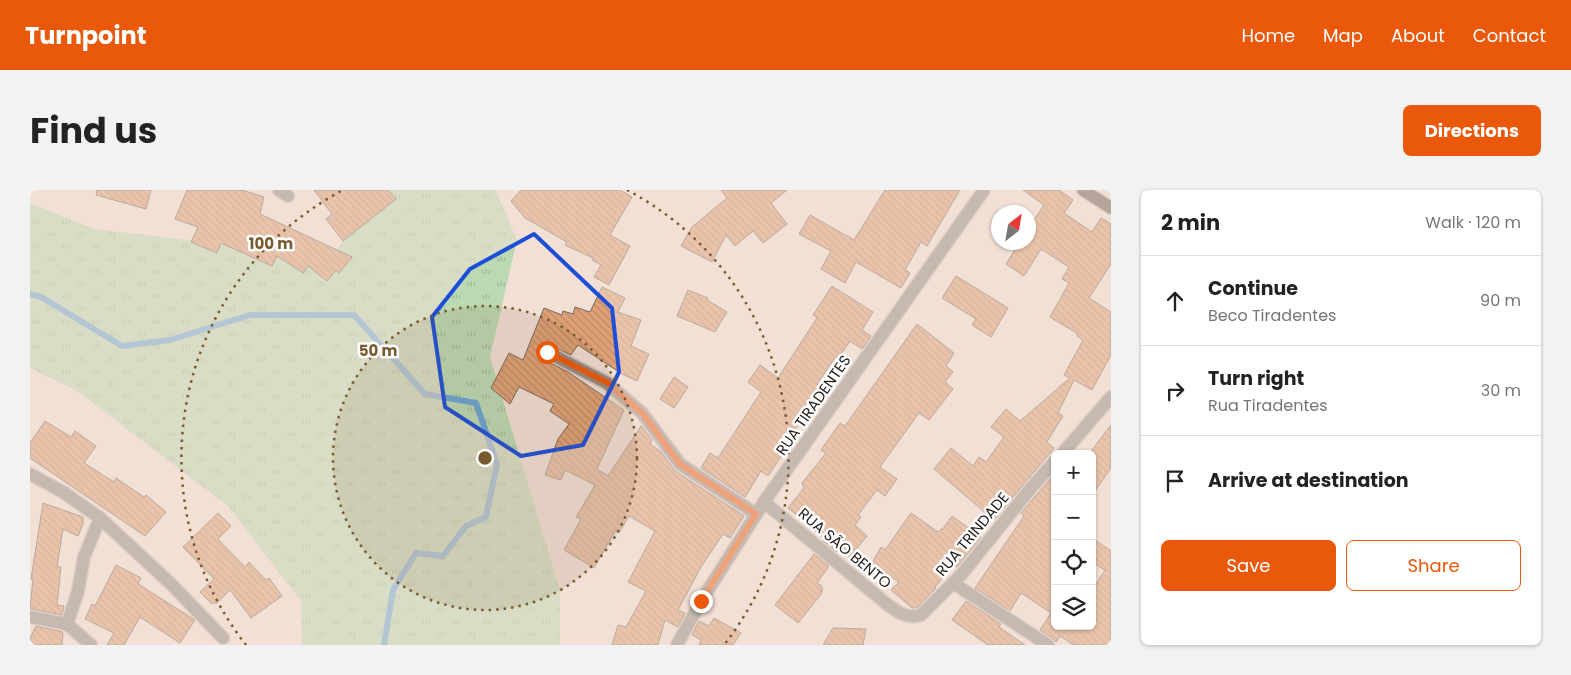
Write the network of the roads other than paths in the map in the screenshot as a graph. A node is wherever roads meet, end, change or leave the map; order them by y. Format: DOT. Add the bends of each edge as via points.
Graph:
graph roads {
  1 [pos="984,190"];
  2 [pos="1083,190"];
  3 [pos="1111,208"];
  4 [pos="547,352"];
  5 [pos="1109,404"];
  6 [pos="1066,450"];
  7 [pos="1051,466"];
  8 [pos="30,474"];
  9 [pos="764,502"];
  10 [pos="756,514"];
  11 [pos="100,518"];
  12 [pos="953,583"];
  13 [pos="906,616"];
  14 [pos="30,617"];
  15 [pos="67,624"];
  16 [pos="223,638"];
  17 [pos="91,645"];
  18 [pos="677,645"];
  19 [pos="1048,645"];
  1 -- 9 [label="street, RUA TIRADENTES"];
  2 -- 3 [label="street"];
  4 -- 10 [label="street" via="608,383 642,413 680,464"];
  5 -- 6 [label="street"];
  7 -- 12 [label="street, RUA TRINDADE"];
  8 -- 11 [label="street"];
  9 -- 10 [label="street, RUA TIRADENTES"];
  9 -- 13 [label="street, RUA SÃO BENTO" via="888,606"];
  10 -- 18 [label="street, RUA TIRADENTES"];
  11 -- 15 [label="street" via="84,557 78,591"];
  11 -- 16 [label="street"];
  12 -- 13 [label="street, RUA TRINDADE" via="921,615"];
  12 -- 19 [label="street"];
  14 -- 15 [label="street"];
  15 -- 17 [label="street"];
}
